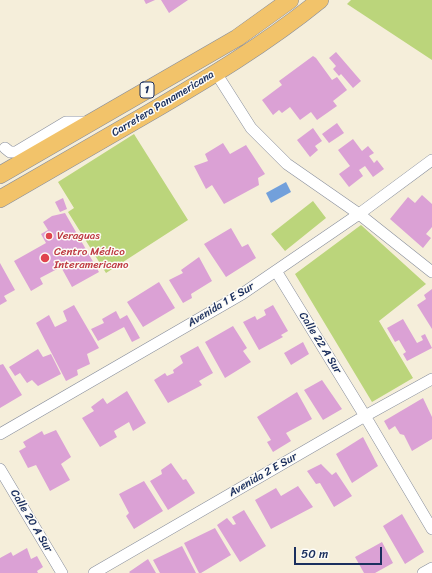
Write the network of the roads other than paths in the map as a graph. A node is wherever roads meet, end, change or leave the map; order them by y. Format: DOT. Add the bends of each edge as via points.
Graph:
graph roads {
  1 [pos="290,0"];
  2 [pos="320,0"];
  3 [pos="216,72"];
  4 [pos="92,122"];
  5 [pos="5,148"];
  6 [pos="432,160"];
  7 [pos="0,175"];
  8 [pos="0,199"];
  9 [pos="358,214"];
  10 [pos="276,271"];
  11 [pos="432,272"];
  12 [pos="432,379"];
  13 [pos="365,416"];
  14 [pos="0,434"];
  15 [pos="0,469"];
  16 [pos="432,529"];
  17 [pos="432,568"];
  18 [pos="62,573"];
  19 [pos="94,573"];
  20 [pos="423,573"];
  1 -- 4 [label="highway, Carretera Panamericana / 1" via="237,38"];
  2 -- 3 [label="highway, Carretera Panamericana / 1" via="279,32"];
  3 -- 8 [label="highway, Carretera Panamericana / 1"];
  3 -- 9 [label="street" via="251,128 287,164"];
  4 -- 5 [label="street" via="66,122 16,152 10,152"];
  4 -- 7 [label="highway, Carretera Panamericana / 1"];
  6 -- 9 [label="street, Avenida 1 E Sur"];
  9 -- 10 [label="street, Avenida 1 E Sur"];
  9 -- 11 [label="street"];
  10 -- 13 [label="street, Calle 22 A Sur"];
  10 -- 14 [label="street, Avenida 1 E Sur" via="242,294"];
  12 -- 13 [label="street, Avenida 2 E Sur"];
  13 -- 16 [label="street, Calle 22 A Sur"];
  13 -- 19 [label="street, Avenida 2 E Sur"];
  15 -- 18 [label="street, Calle 20 A Sur"];
  17 -- 20 [label="street"];
}
